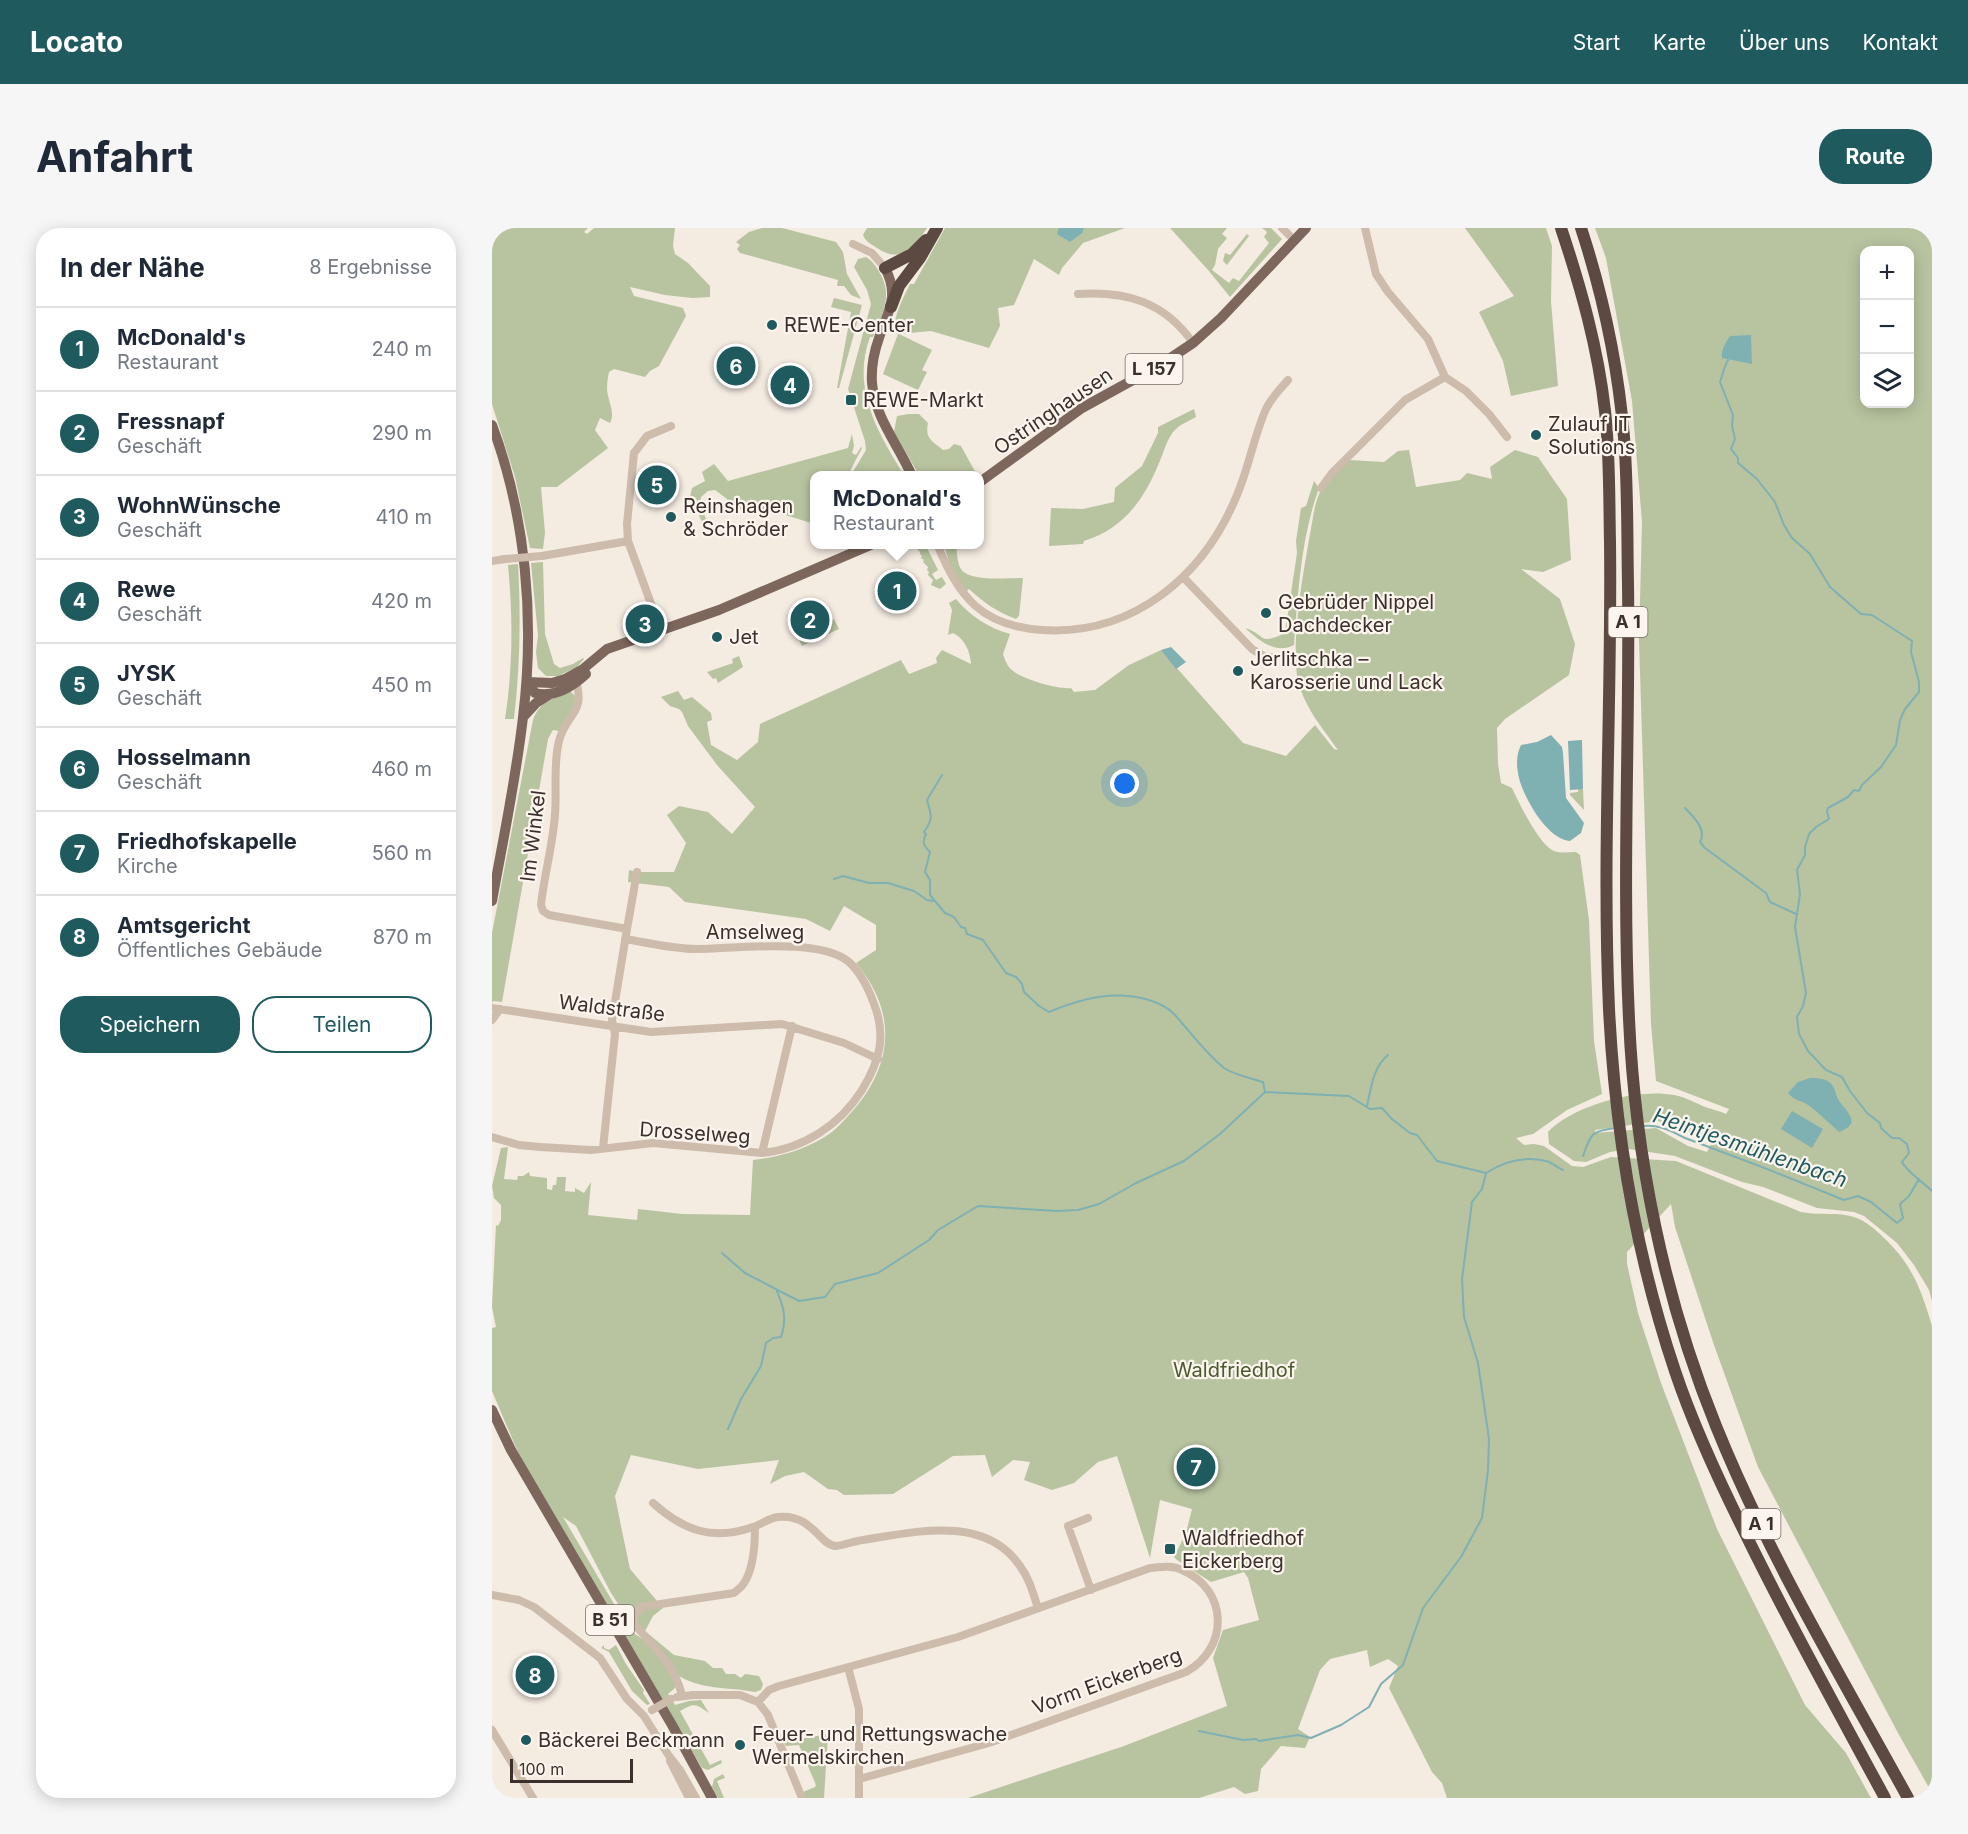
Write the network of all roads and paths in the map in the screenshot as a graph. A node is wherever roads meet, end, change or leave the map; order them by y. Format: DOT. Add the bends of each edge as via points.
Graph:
graph roads {
  1 [pos="937,228"];
  2 [pos="1282,228"];
  3 [pos="1306,228"];
  4 [pos="1365,228"];
  5 [pos="1561,228"];
  6 [pos="1581,228"];
  7 [pos="1294,240"];
  8 [pos="853,244"];
  9 [pos="912,267"];
  10 [pos="886,271"];
  11 [pos="1078,294"];
  12 [pos="891,307"];
  13 [pos="1192,343"];
  14 [pos="1445,377"];
  15 [pos="1288,380"];
  16 [pos="492,425"];
  17 [pos="671,426"];
  18 [pos="1507,437"];
  19 [pos="909,471"];
  20 [pos="984,479"];
  21 [pos="1321,488"];
  22 [pos="628,541"];
  23 [pos="862,549"];
  24 [pos="940,549"];
  25 [pos="492,561"];
  26 [pos="1184,578"];
  27 [pos="661,631"];
  28 [pos="1275,657"];
  29 [pos="575,678"];
  30 [pos="526,682"];
  31 [pos="551,694"];
  32 [pos="524,717"];
  33 [pos="636,872"];
  34 [pos="492,901"];
  35 [pos="627,929"];
  36 [pos="625,939"];
  37 [pos="496,1008"];
  38 [pos="492,1020"];
  39 [pos="792,1026"];
  40 [pos="614,1028"];
  41 [pos="878,1059"];
  42 [pos="492,1137"];
  43 [pos="603,1148"];
  44 [pos="762,1153"];
  45 [pos="492,1410"];
  46 [pos="653,1503"];
  47 [pos="1088,1518"];
  48 [pos="755,1527"];
  49 [pos="1091,1590"];
  50 [pos="492,1595"];
  51 [pos="1038,1608"];
  52 [pos="848,1667"];
  53 [pos="682,1696"];
  54 [pos="758,1701"];
  55 [pos="644,1716"];
  56 [pos="492,1730"];
  57 [pos="669,1756"];
  58 [pos="859,1779"];
  59 [pos="533,1798"];
  60 [pos="689,1798"];
  61 [pos="696,1798"];
  62 [pos="712,1798"];
  63 [pos="802,1798"];
  64 [pos="859,1798"];
  65 [pos="1885,1798"];
  66 [pos="1908,1798"];
  1 -- 9 [label="highway"];
  1 -- 10 [label="highway" via="912,254"];
  2 -- 7 [label="street"];
  3 -- 7 [label="main road, Ostringhausen / L 157"];
  4 -- 14 [label="street" via="1376,274 1428,339"];
  5 -- 65 [label="highway, A 1" via="1590,330 1609,449 1609,1008 1618,1113 1641,1251 1677,1375 1724,1491 1780,1607"];
  6 -- 66 [label="highway, A 1" via="1593,265 1619,392 1627,482 1629,1021 1638,1122 1657,1233 1698,1379 1740,1483"];
  7 -- 13 [label="main road, Ostringhausen / L 157" via="1221,318"];
  8 -- 10 [label="street" via="872,253"];
  9 -- 10 [label="highway" via="902,274"];
  9 -- 12 [label="highway"];
  10 -- 12 [label="main road" via="893,291"];
  11 -- 13 [label="street" via="1117,294 1151,305 1172,320"];
  12 -- 19 [label="main road" via="875,352 873,387 884,424"];
  13 -- 20 [label="main road, Ostringhausen / L 157" via="1082,408"];
  14 -- 18 [label="street" via="1489,414"];
  14 -- 21 [label="street" via="1404,400"];
  15 -- 26 [label="street" via="1266,411 1228,515"];
  16 -- 30 [label="main road" via="507,473 524,566"];
  17 -- 22 [label="street" via="647,436 636,448 632,459"];
  22 -- 25 [label="street, bridge"];
  22 -- 27 [label="street"];
  23 -- 27 [label="main road"];
  24 -- 26 [label="street" via="955,584 972,604 995,619 1025,629 1067,630 1108,622 1141,609"];
  26 -- 28 [label="street" via="1252,649 1265,657"];
  27 -- 29 [label="main road" via="620,646"];
  29 -- 30 [label="main road" via="552,683"];
  29 -- 31 [label="main road"];
  29 -- 35 [label="street, Im Winkel" via="578,706 561,734 557,750 555,813 541,905 549,915"];
  30 -- 31 [label="main road" via="535,693"];
  30 -- 32 [label="main road"];
  31 -- 32 [label="main road"];
  32 -- 34 [label="main road"];
  33 -- 35 [label="street"];
  35 -- 36 [label="street"];
  36 -- 40 [label="street"];
  36 -- 41 [label="street, Amselweg" via="678,948 787,946 834,953 848,962 870,994 878,1014"];
  37 -- 38 [label="street"];
  37 -- 40 [label="street, Waldstraße"];
  39 -- 40 [label="street, Waldstraße" via="651,1032"];
  39 -- 41 [label="street"];
  39 -- 44 [label="street, Drosselweg"];
  40 -- 43 [label="street"];
  41 -- 44 [label="street, Amselweg" via="858,1097 822,1133 776,1152"];
  42 -- 43 [label="street, Drosselweg" via="519,1145"];
  43 -- 44 [label="street, Drosselweg" via="653,1143"];
  45 -- 62 [label="main road, B 51" via="511,1450"];
  46 -- 48 [label="street" via="678,1523 695,1530 713,1534"];
  47 -- 49 [label="street" via="1068,1526"];
  48 -- 51 [label="street" via="778,1517 795,1518 836,1546 932,1531 955,1530 980,1536 999,1545 1019,1564"];
  48 -- 53 [label="street" via="750,1569 734,1593 641,1607 633,1617 634,1624 673,1671"];
  49 -- 51 [label="street, Vorm Eickerberg"];
  49 -- 58 [label="street, Vorm Eickerberg" via="1150,1568 1181,1569 1201,1582 1214,1603 1218,1631 1212,1647 1186,1672 989,1743"];
  50 -- 55 [label="street" via="534,1607 591,1650"];
  51 -- 52 [label="street, Vorm Eickerberg" via="958,1637"];
  52 -- 54 [label="street, Vorm Eickerberg" via="779,1686"];
  52 -- 58 [label="street" via="859,1709"];
  53 -- 54 [label="street" via="740,1695"];
  53 -- 55 [label="street, bridge"];
  54 -- 63 [label="street" via="768,1714"];
  55 -- 57 [label="street"];
  56 -- 59 [label="street"];
  57 -- 60 [label="street"];
  57 -- 61 [label="street"];
  58 -- 64 [label="street"];
}
